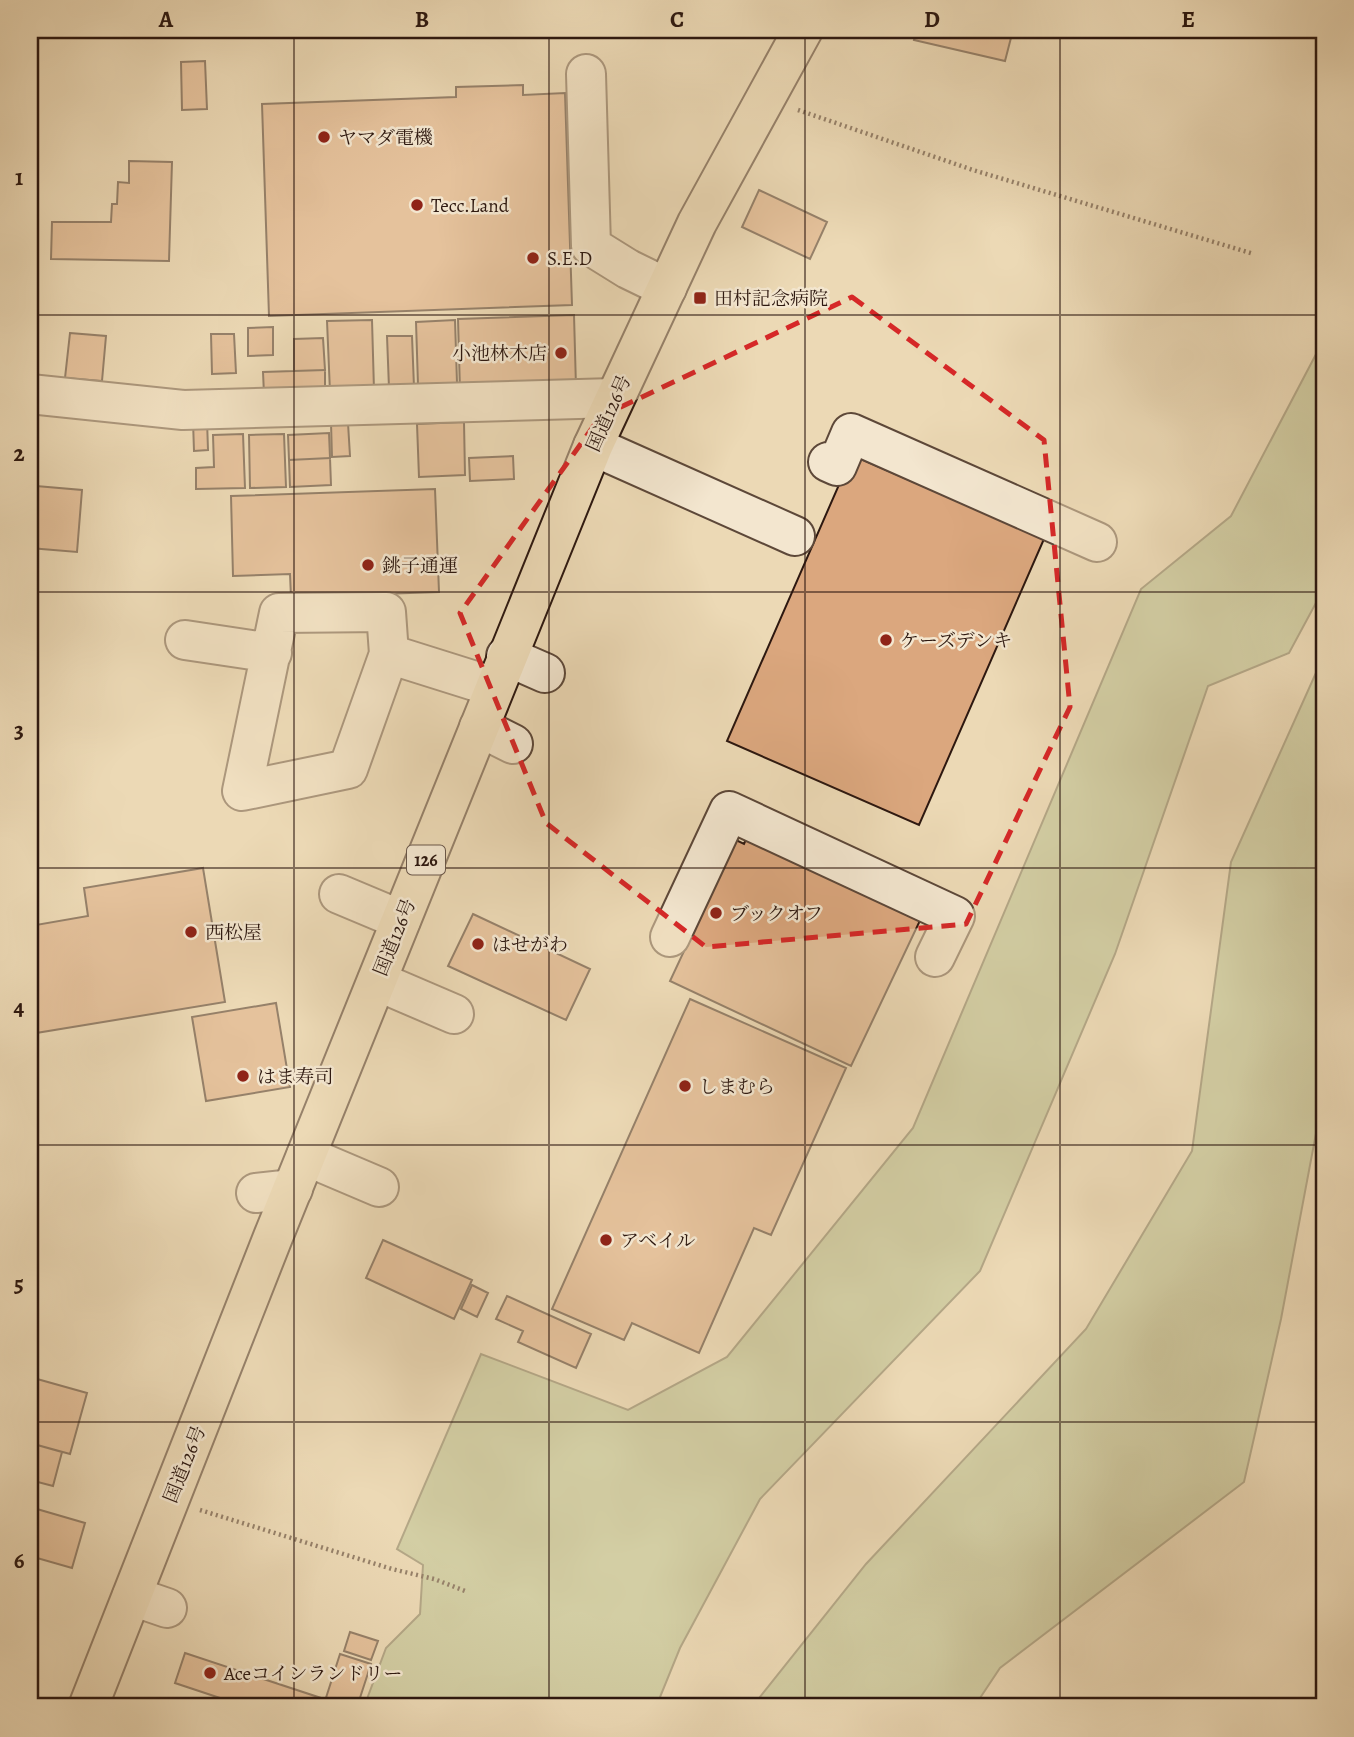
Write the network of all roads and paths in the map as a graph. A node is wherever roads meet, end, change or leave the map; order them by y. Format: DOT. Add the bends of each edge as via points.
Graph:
graph roads {
  1 [pos="803,30"];
  2 [pos="586,74"];
  3 [pos="765,98"];
  4 [pos="1254,254"];
  5 [pos="667,288"];
  6 [pos="30,394"];
  7 [pos="614,398"];
  8 [pos="593,446"];
  9 [pos="828,462"];
  10 [pos="795,537"];
  11 [pos="1097,542"];
  12 [pos="185,640"];
  13 [pos="272,653"];
  14 [pos="389,654"];
  15 [pos="500,672"];
  16 [pos="545,673"];
  17 [pos="479,727"];
  18 [pos="513,744"];
  19 [pos="339,894"];
  20 [pos="401,920"];
  21 [pos="670,937"];
  22 [pos="935,957"];
  23 [pos="377,981"];
  24 [pos="454,1014"];
  25 [pos="285,1179"];
  26 [pos="379,1187"];
  27 [pos="169,1501"];
  28 [pos="465,1591"];
  29 [pos="132,1596"];
  30 [pos="167,1608"];
  31 [pos="88,1707"];
  1 -- 3 [label="highway, 国道126号 / 126"];
  2 -- 5 [label="street" via="591,246"];
  3 -- 4 [label="path" via="973,170"];
  3 -- 5 [label="highway, 国道126号 / 126"];
  5 -- 7 [label="highway, 国道126号 / 126"];
  6 -- 7 [label="street" via="183,411"];
  7 -- 8 [label="highway, 国道126号 / 126"];
  8 -- 10 [label="street"];
  8 -- 15 [label="highway, 国道126号 / 126"];
  9 -- 11 [label="street" via="837,466 851,433"];
  12 -- 13 [label="street"];
  13 -- 14 [label="street" via="279,613 386,612"];
  13 -- 14 [label="street" via="242,791 348,769"];
  14 -- 15 [label="street"];
  15 -- 16 [label="street"];
  15 -- 17 [label="highway, 国道126号 / 126"];
  17 -- 18 [label="street"];
  17 -- 20 [label="highway, 国道126号 / 126"];
  19 -- 20 [label="street"];
  20 -- 23 [label="highway, 国道126号 / 126"];
  21 -- 22 [label="street" via="729,811 955,916"];
  23 -- 24 [label="street"];
  23 -- 25 [label="highway, 国道126号 / 126"];
  25 -- 26 [label="street"];
  25 -- 27 [label="highway, 国道126号 / 126"];
  27 -- 28 [label="path"];
  27 -- 29 [label="highway, 国道126号 / 126"];
  29 -- 30 [label="street"];
  29 -- 31 [label="highway, 国道126号 / 126"];
}
